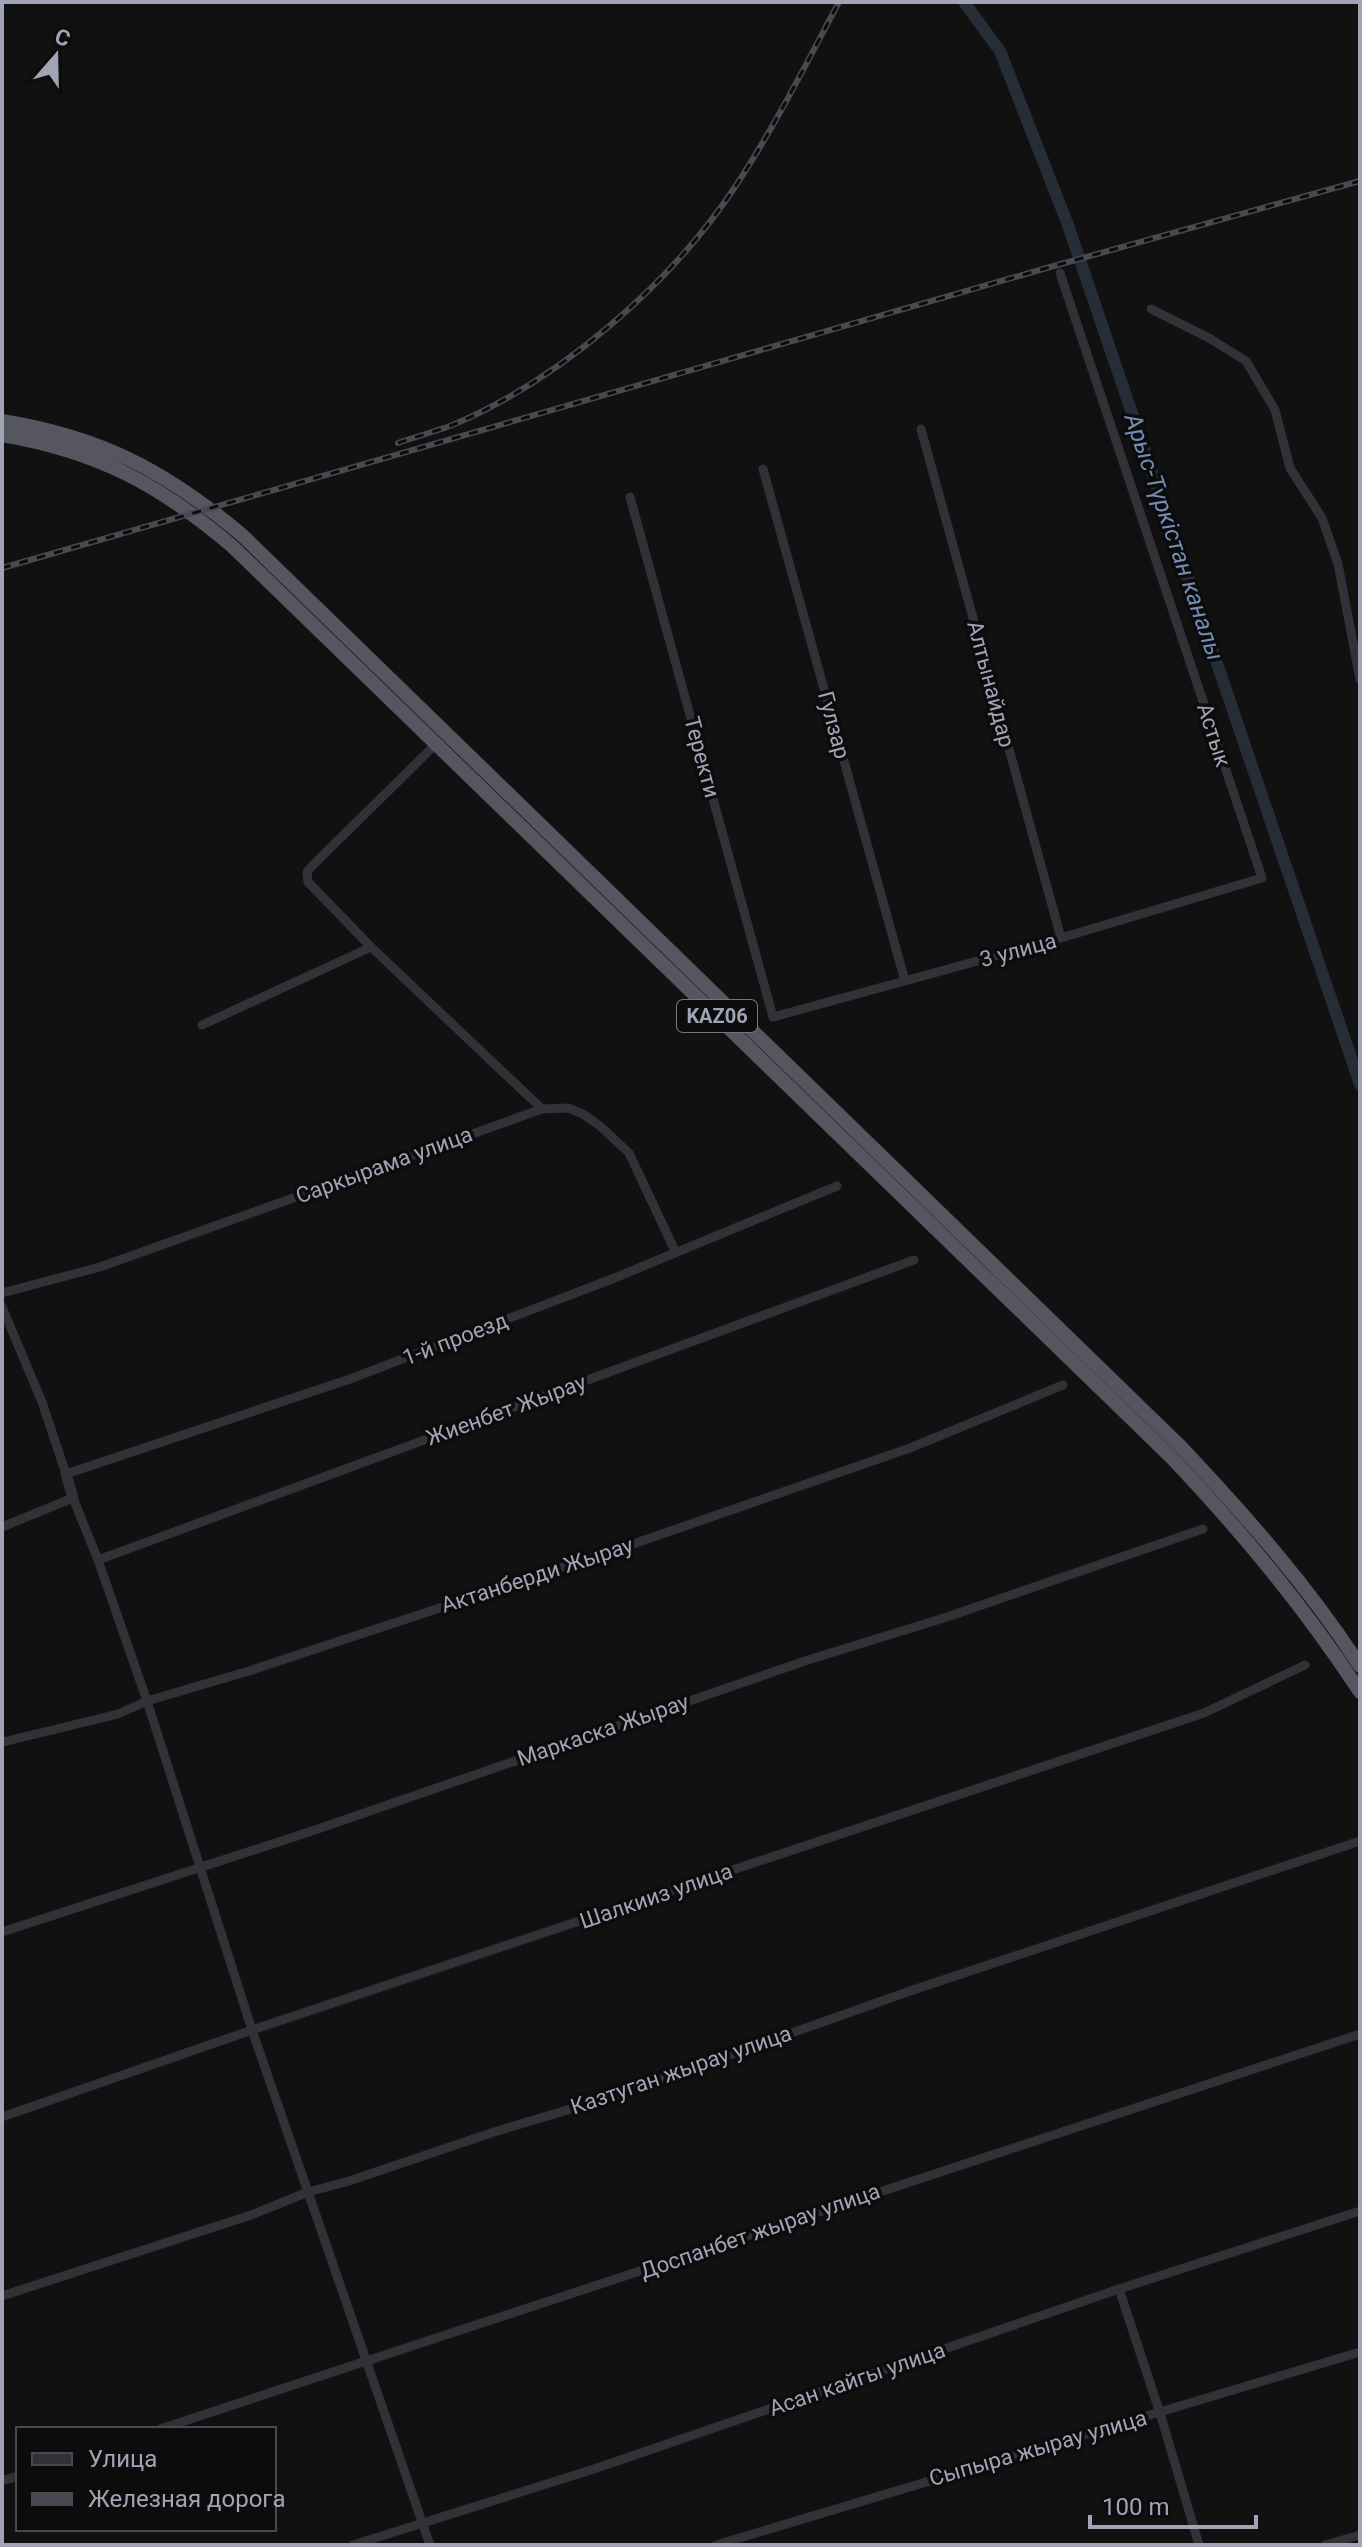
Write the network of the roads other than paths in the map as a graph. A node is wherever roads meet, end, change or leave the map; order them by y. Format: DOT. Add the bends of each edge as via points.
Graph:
graph roads {
  1 [pos="1060,273"];
  2 [pos="1151,309"];
  3 [pos="2,421"];
  4 [pos="921,429"];
  5 [pos="2,435"];
  6 [pos="763,469"];
  7 [pos="630,497"];
  8 [pos="1360,679"];
  9 [pos="437,743"];
  10 [pos="1262,878"];
  11 [pos="1061,938"];
  12 [pos="371,947"];
  13 [pos="905,981"];
  14 [pos="773,1017"];
  15 [pos="202,1025"];
  16 [pos="542,1109"];
  17 [pos="837,1186"];
  18 [pos="676,1253"];
  19 [pos="914,1260"];
  20 [pos="2,1293"];
  21 [pos="2,1307"];
  22 [pos="4,1321"];
  23 [pos="1063,1385"];
  24 [pos="66,1474"];
  25 [pos="73,1498"];
  26 [pos="2,1527"];
  27 [pos="1203,1529"];
  28 [pos="98,1560"];
  29 [pos="1305,1665"];
  30 [pos="1360,1666"];
  31 [pos="1360,1692"];
  32 [pos="147,1701"];
  33 [pos="3,1742"];
  34 [pos="1360,1841"];
  35 [pos="199,1867"];
  36 [pos="2,1932"];
  37 [pos="252,2030"];
  38 [pos="1360,2034"];
  39 [pos="2,2117"];
  40 [pos="308,2192"];
  41 [pos="1360,2211"];
  42 [pos="1119,2289"];
  43 [pos="2,2296"];
  44 [pos="1360,2352"];
  45 [pos="366,2361"];
  46 [pos="1160,2413"];
  47 [pos="166,2427"];
  48 [pos="423,2524"];
  49 [pos="1360,2535"];
  50 [pos="353,2545"];
  51 [pos="430,2545"];
  52 [pos="716,2545"];
  53 [pos="1199,2545"];
  54 [pos="1325,2545"];
  1 -- 10 [label="street, Астык"];
  2 -- 8 [label="street" via="1246,361 1275,410 1290,468 1322,518 1338,564"];
  3 -- 30 [label="highway, KАZ06" via="88,441 132,459 200,500 242,535 1181,1447 1247,1517"];
  4 -- 11 [label="street, Алтынайдар"];
  5 -- 9 [label="highway, KАZ06" via="83,454 126,472 194,513"];
  6 -- 13 [label="street, Гулзар"];
  7 -- 14 [label="street, Теректи"];
  9 -- 12 [label="street" via="307,872 308,882"];
  9 -- 31 [label="highway, KАZ06" via="1171,1457 1289,1590"];
  10 -- 11 [label="street, 3 улица"];
  11 -- 13 [label="street, 3 улица"];
  12 -- 15 [label="street"];
  12 -- 16 [label="street"];
  13 -- 14 [label="street, 3 улица"];
  16 -- 18 [label="street" via="568,1108 583,1114 629,1153"];
  16 -- 20 [label="street, Саркырама улица" via="100,1267"];
  17 -- 18 [label="street, 1-й проезд"];
  18 -- 24 [label="street, 1-й проезд" via="350,1379"];
  19 -- 28 [label="street, Жиенбет Жырау"];
  21 -- 22 [label="street"];
  22 -- 24 [label="street" via="42,1402"];
  23 -- 32 [label="street, Актанберди Жырау" via="910,1448 636,1543"];
  24 -- 25 [label="street"];
  25 -- 26 [label="street"];
  25 -- 28 [label="street"];
  27 -- 35 [label="street, Маркаска Жырау"];
  28 -- 32 [label="street"];
  29 -- 37 [label="street, Шалкииз улица" via="1204,1713"];
  32 -- 33 [label="street, Актанберди Жырау" via="118,1714"];
  32 -- 35 [label="street"];
  34 -- 40 [label="street, Казтуган жырау улица" via="614,2096"];
  35 -- 36 [label="street, Маркаска Жырау"];
  35 -- 37 [label="street"];
  37 -- 39 [label="street, Шалкииз улица"];
  37 -- 40 [label="street"];
  38 -- 45 [label="street, Доспанбет жырау улица"];
  40 -- 43 [label="street, Казтуган жырау улица"];
  40 -- 45 [label="street"];
  41 -- 42 [label="street, Асан кайгы улица"];
  42 -- 46 [label="street"];
  42 -- 48 [label="street, Асан кайгы улица"];
  44 -- 46 [label="street, Сыпыра жырау улица"];
  45 -- 47 [label="street, Доспанбет жырау улица"];
  45 -- 48 [label="street"];
  46 -- 52 [label="street, Сыпыра жырау улица"];
  46 -- 53 [label="street"];
  48 -- 50 [label="street, Асан кайгы улица"];
  48 -- 51 [label="street"];
  49 -- 54 [label="street"];
}
